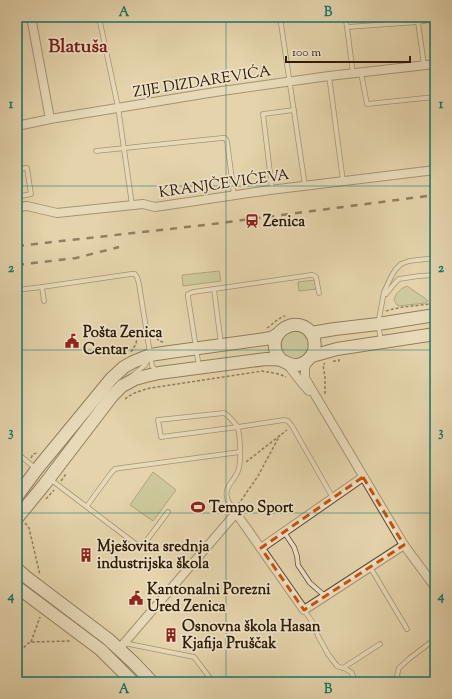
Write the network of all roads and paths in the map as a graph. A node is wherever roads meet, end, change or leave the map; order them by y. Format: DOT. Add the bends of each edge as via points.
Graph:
graph roads {
  1 [pos="31,17"];
  2 [pos="100,17"];
  3 [pos="293,17"];
  4 [pos="345,17"];
  5 [pos="281,18"];
  6 [pos="435,19"];
  7 [pos="418,22"];
  8 [pos="347,27"];
  9 [pos="435,64"];
  10 [pos="424,65"];
  11 [pos="435,67"];
  12 [pos="357,73"];
  13 [pos="329,76"];
  14 [pos="290,82"];
  15 [pos="435,97"];
  16 [pos="118,107"];
  17 [pos="294,110"];
  18 [pos="50,119"];
  19 [pos="17,126"];
  20 [pos="124,148"];
  21 [pos="96,151"];
  22 [pos="17,169"];
  23 [pos="435,170"];
  24 [pos="343,181"];
  25 [pos="305,186"];
  26 [pos="272,190"];
  27 [pos="234,196"];
  28 [pos="17,197"];
  29 [pos="132,205"];
  30 [pos="17,207"];
  31 [pos="435,258"];
  32 [pos="435,275"];
  33 [pos="42,287"];
  34 [pos="214,289"];
  35 [pos="17,290"];
  36 [pos="319,293"];
  37 [pos="382,300"];
  38 [pos="44,301"];
  39 [pos="435,303"];
  40 [pos="288,315"];
  41 [pos="435,315"];
  42 [pos="379,319"];
  43 [pos="266,328"];
  44 [pos="278,334"];
  45 [pos="311,334"];
  46 [pos="435,334"];
  47 [pos="156,336"];
  48 [pos="382,342"];
  49 [pos="166,343"];
  50 [pos="221,345"];
  51 [pos="196,348"];
  52 [pos="150,356"];
  53 [pos="310,358"];
  54 [pos="283,362"];
  55 [pos="199,368"];
  56 [pos="159,373"];
  57 [pos="122,386"];
  58 [pos="319,402"];
  59 [pos="292,426"];
  60 [pos="238,427"];
  61 [pos="280,435"];
  62 [pos="240,452"];
  63 [pos="17,453"];
  64 [pos="239,467"];
  65 [pos="37,469"];
  66 [pos="363,477"];
  67 [pos="50,478"];
  68 [pos="17,496"];
  69 [pos="333,498"];
  70 [pos="86,506"];
  71 [pos="168,512"];
  72 [pos="235,512"];
  73 [pos="17,518"];
  74 [pos="284,532"];
  75 [pos="404,545"];
  76 [pos="261,548"];
  77 [pos="37,564"];
  78 [pos="370,567"];
  79 [pos="17,569"];
  80 [pos="17,587"];
  81 [pos="435,587"];
  82 [pos="325,596"];
  83 [pos="304,610"];
  84 [pos="40,616"];
  85 [pos="407,629"];
  86 [pos="435,639"];
  87 [pos="74,641"];
  88 [pos="31,642"];
  89 [pos="380,644"];
  90 [pos="121,646"];
  91 [pos="17,655"];
  92 [pos="343,668"];
  93 [pos="133,682"];
  94 [pos="152,682"];
  95 [pos="213,682"];
  96 [pos="355,682"];
  97 [pos="400,682"];
  1 -- 18 [label="street"];
  2 -- 16 [label="lane"];
  3 -- 5 [label="lane"];
  4 -- 8 [label="lane"];
  5 -- 14 [label="lane, ZIJE DIZDAREVIĆA"];
  6 -- 7 [label="lane"];
  7 -- 8 [label="lane"];
  7 -- 10 [label="lane"];
  8 -- 12 [label="lane"];
  9 -- 10 [label="street, ZIJE DIZDAREVIĆA"];
  9 -- 11 [label="lane"];
  10 -- 12 [label="street, ZIJE DIZDAREVIĆA"];
  12 -- 13 [label="street, ZIJE DIZDAREVIĆA"];
  12 -- 15 [label="lane" via="368,104"];
  13 -- 14 [label="street, ZIJE DIZDAREVIĆA"];
  13 -- 24 [label="lane"];
  14 -- 16 [label="street, ZIJE DIZDAREVIĆA"];
  14 -- 17 [label="lane"];
  16 -- 18 [label="street"];
  16 -- 20 [label="lane"];
  17 -- 25 [label="lane"];
  17 -- 26 [label="lane" via="263,114"];
  18 -- 19 [label="street"];
  20 -- 21 [label="lane"];
  20 -- 27 [label="lane" via="224,138 227,141"];
  20 -- 29 [label="lane"];
  22 -- 28 [label="lane" via="27,168 31,194"];
  23 -- 24 [label="street, KRANJČEVIĆEVA"];
  24 -- 25 [label="street, KRANJČEVIĆEVA"];
  25 -- 26 [label="street, KRANJČEVIĆEVA"];
  26 -- 27 [label="street, KRANJČEVIĆEVA"];
  27 -- 29 [label="street, KRANJČEVIĆEVA" via="155,207"];
  29 -- 30 [label="street, KRANJČEVIĆEVA" via="57,213 27,206"];
  31 -- 37 [label="lane" via="401,264 392,275"];
  32 -- 37 [label="lane" via="399,280"];
  33 -- 35 [label="lane"];
  33 -- 38 [label="lane"];
  33 -- 52 [label="lane" via="135,274 139,284"];
  34 -- 36 [label="lane" via="311,275 316,277"];
  34 -- 50 [label="lane"];
  34 -- 51 [label="lane" via="188,294"];
  37 -- 42 [label="lane"];
  39 -- 42 [label="path" via="396,308"];
  40 -- 43 [label="path"];
  41 -- 42 [label="street"];
  42 -- 45 [label="street"];
  42 -- 48 [label="lane"];
  44 -- 45 [label="street" via="286,327 297,325 307,329"];
  44 -- 50 [label="street" via="271,338"];
  44 -- 54 [label="street" via="274,345"];
  45 -- 53 [label="street" via="315,345"];
  46 -- 48 [label="street"];
  47 -- 49 [label="path" via="160,342"];
  48 -- 53 [label="street" via="337,349"];
  50 -- 51 [label="street"];
  51 -- 52 [label="street"];
  51 -- 55 [label="lane"];
  52 -- 56 [label="lane" via="152,366"];
  52 -- 57 [label="lane" via="145,365"];
  52 -- 65 [label="street" via="129,364 111,379"];
  53 -- 54 [label="street" via="298,365"];
  53 -- 58 [label="street" via="305,368 305,378"];
  54 -- 55 [label="street" via="266,359"];
  54 -- 58 [label="street"];
  55 -- 56 [label="street"];
  56 -- 57 [label="street" via="135,379"];
  57 -- 67 [label="street"];
  58 -- 66 [label="street"];
  59 -- 60 [label="lane" via="284,420"];
  59 -- 61 [label="path"];
  59 -- 69 [label="lane"];
  60 -- 60 [label="lane" via="224,413 158,420 161,437"];
  60 -- 62 [label="lane"];
  61 -- 64 [label="path"];
  61 -- 72 [label="path"];
  62 -- 64 [label="lane"];
  62 -- 70 [label="lane" via="115,469"];
  63 -- 65 [label="lane"];
  64 -- 72 [label="lane" via="226,490 229,504"];
  65 -- 68 [label="street"];
  66 -- 69 [label="street"];
  66 -- 75 [label="street"];
  67 -- 70 [label="lane"];
  67 -- 73 [label="street"];
  69 -- 74 [label="street"];
  70 -- 71 [label="lane" via="141,548"];
  72 -- 76 [label="street"];
  72 -- 90 [label="street"];
  73 -- 77 [label="path" via="29,528"];
  74 -- 76 [label="street"];
  74 -- 82 [label="lane" via="294,547 298,565 310,583"];
  75 -- 78 [label="street"];
  75 -- 81 [label="street"];
  76 -- 83 [label="street"];
  78 -- 82 [label="street"];
  78 -- 85 [label="lane"];
  79 -- 90 [label="street" via="108,639"];
  80 -- 93 [label="street" via="101,650"];
  82 -- 83 [label="street"];
  83 -- 92 [label="lane" via="328,654 337,666"];
  84 -- 88 [label="path"];
  86 -- 97 [label="lane" via="399,668 397,675"];
  87 -- 88 [label="path"];
  88 -- 91 [label="path"];
  89 -- 92 [label="lane"];
  90 -- 94 [label="street"];
  90 -- 95 [label="lane" via="194,657"];
  92 -- 96 [label="lane" via="352,673"];
}
